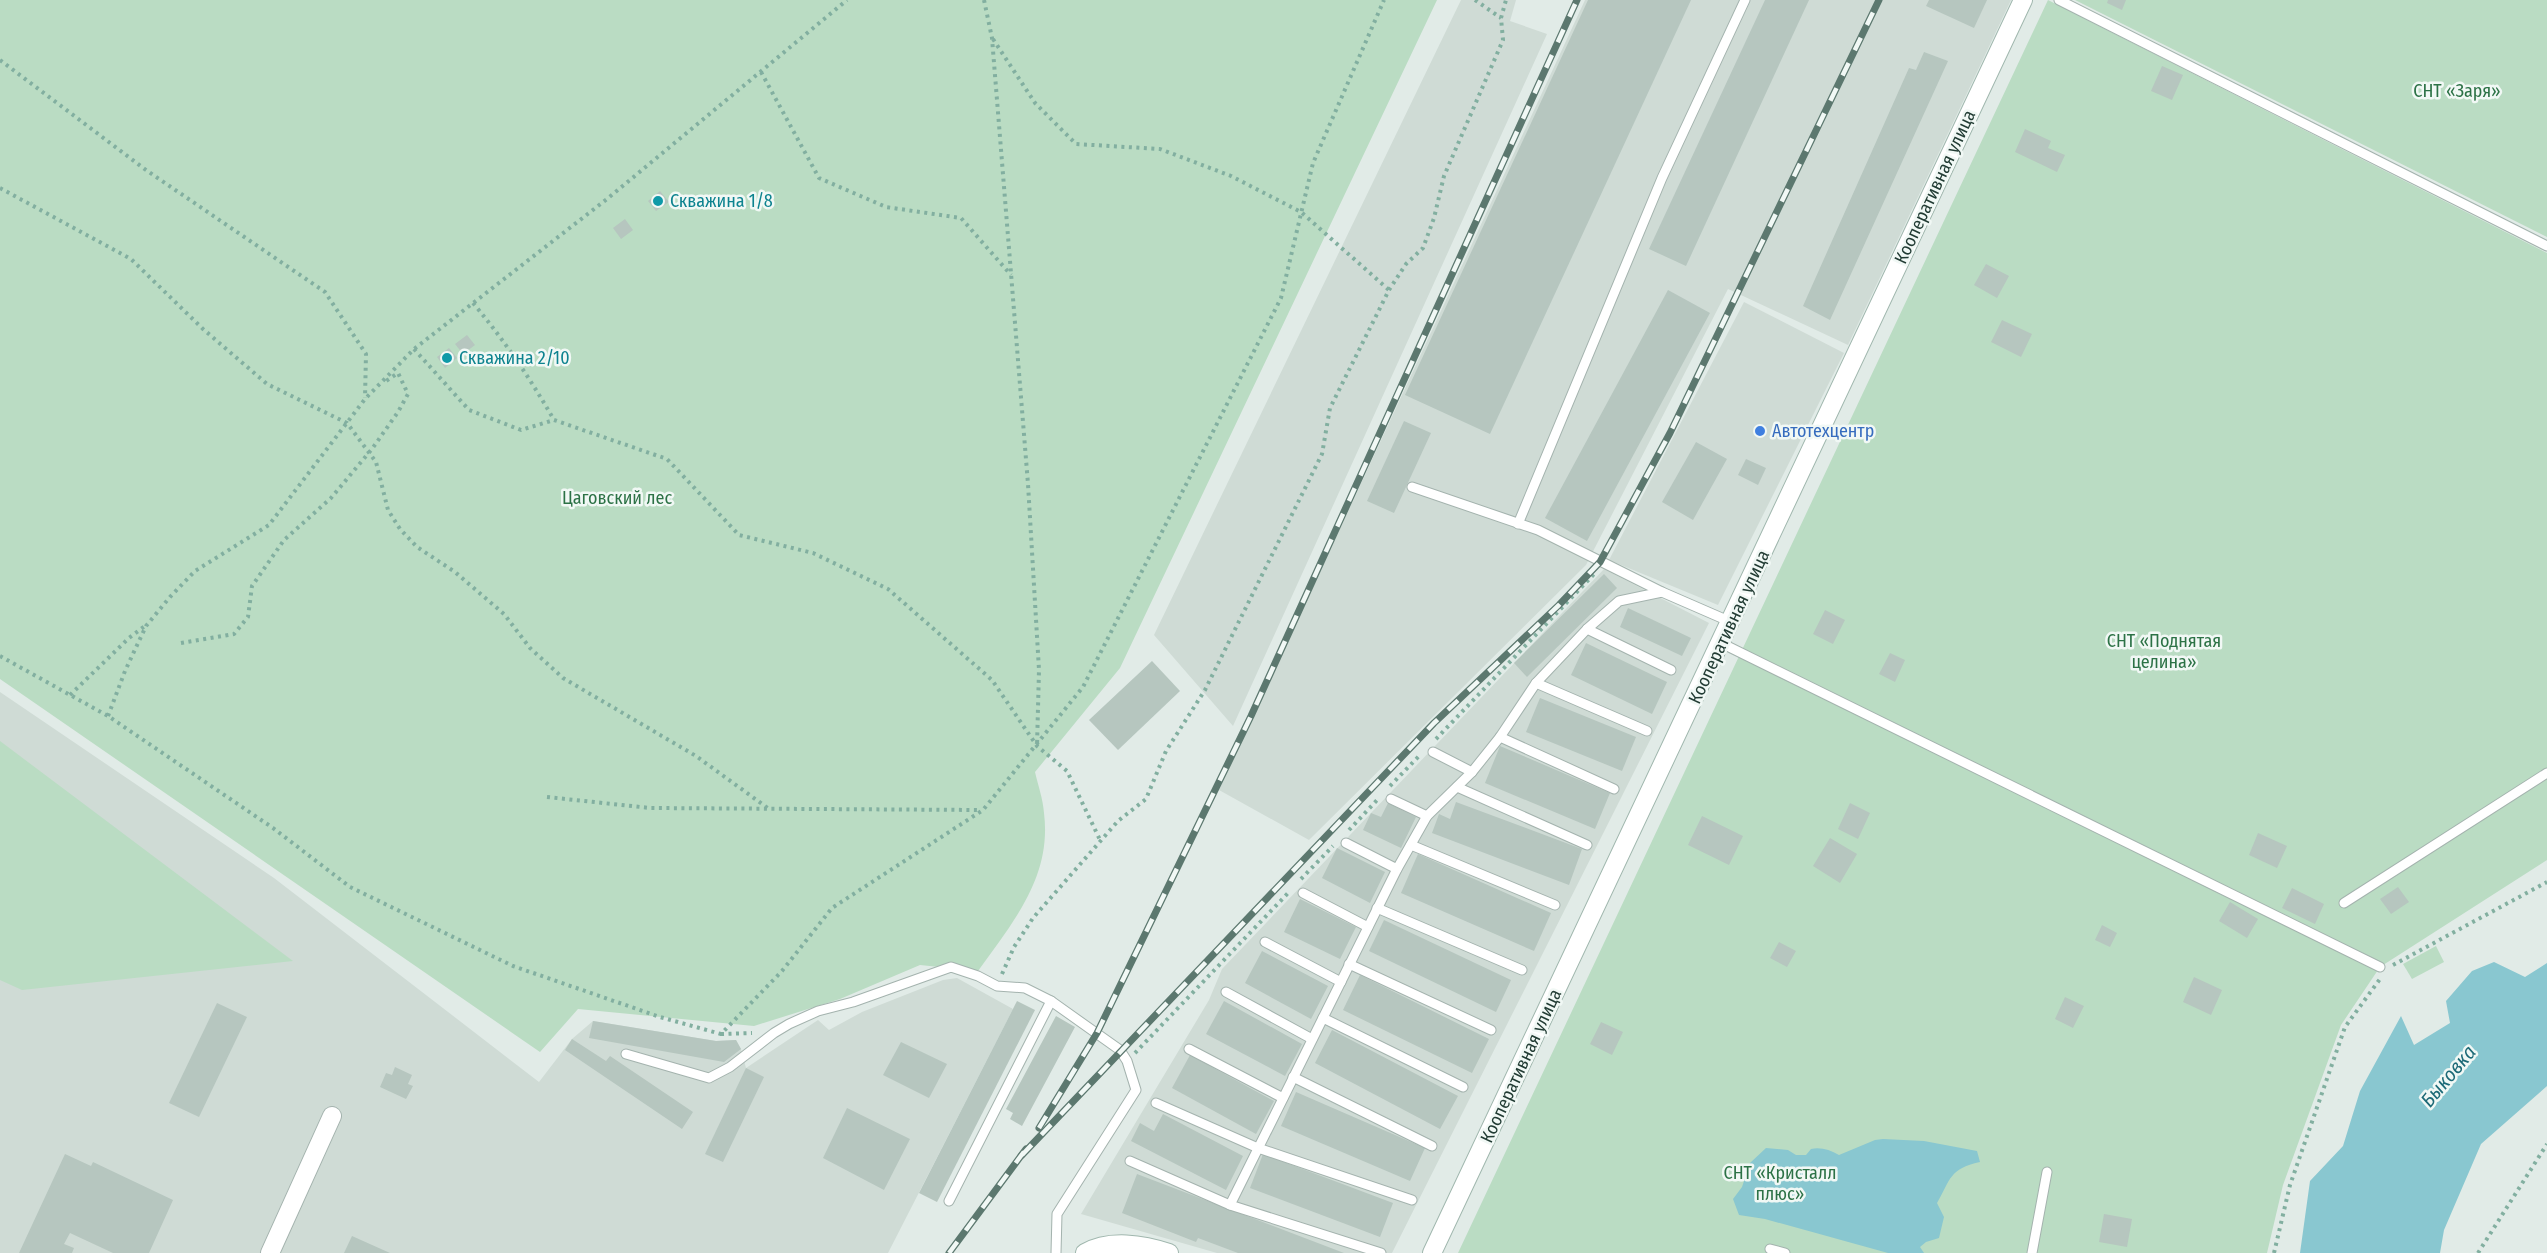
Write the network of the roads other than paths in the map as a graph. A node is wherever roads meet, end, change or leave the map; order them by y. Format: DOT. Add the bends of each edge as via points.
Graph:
graph roads {
  1 [pos="1745,0"];
  2 [pos="2024,0"];
  3 [pos="2059,0"];
  4 [pos="2547,246"];
  5 [pos="1412,487"];
  6 [pos="1518,524"];
  7 [pos="1662,592"];
  8 [pos="1731,621"];
  9 [pos="1587,629"];
  10 [pos="1721,644"];
  11 [pos="1671,670"];
  12 [pos="1536,683"];
  13 [pos="1647,731"];
  14 [pos="1500,737"];
  15 [pos="1429,749"];
  16 [pos="1472,772"];
  17 [pos="2547,773"];
  18 [pos="1457,787"];
  19 [pos="1614,789"];
  20 [pos="1390,799"];
  21 [pos="1427,816"];
  22 [pos="1346,843"];
  23 [pos="1411,844"];
  24 [pos="1587,845"];
  25 [pos="1397,869"];
  26 [pos="1303,893"];
  27 [pos="2344,903"];
  28 [pos="1555,905"];
  29 [pos="1377,908"];
  30 [pos="1368,927"];
  31 [pos="1265,942"];
  32 [pos="1349,964"];
  33 [pos="1522,970"];
  34 [pos="2384,970"];
  35 [pos="1341,982"];
  36 [pos="1226,992"];
  37 [pos="1051,1001"];
  38 [pos="1323,1018"];
  39 [pos="1491,1030"];
  40 [pos="1312,1039"];
  41 [pos="1189,1049"];
  42 [pos="626,1054"];
  43 [pos="1293,1077"];
  44 [pos="1463,1087"];
  45 [pos="1283,1098"];
  46 [pos="1156,1103"];
  47 [pos="332,1116"];
  48 [pos="1432,1146"];
  49 [pos="1258,1148"];
  50 [pos="1130,1161"];
  51 [pos="2047,1172"];
  52 [pos="1412,1200"];
  53 [pos="949,1201"];
  54 [pos="1230,1204"];
  55 [pos="1123,1248"];
  56 [pos="1770,1249"];
  57 [pos="270,1253"];
  58 [pos="1056,1253"];
  59 [pos="1084,1253"];
  60 [pos="1168,1253"];
  61 [pos="1381,1253"];
  62 [pos="1432,1253"];
  63 [pos="1785,1253"];
  64 [pos="2032,1253"];
  1 -- 6 [label="lane" via="1662,178"];
  2 -- 8 [label="main road, Кооперативная улица"];
  3 -- 4 [label="lane"];
  5 -- 6 [label="lane"];
  6 -- 7 [label="lane"];
  7 -- 8 [label="lane"];
  7 -- 9 [label="lane" via="1619,601"];
  8 -- 10 [label="main road, Кооперативная улица"];
  9 -- 11 [label="lane"];
  9 -- 12 [label="lane"];
  10 -- 34 [label="lane"];
  10 -- 62 [label="main road, Кооперативная улица"];
  12 -- 13 [label="lane"];
  12 -- 14 [label="lane"];
  14 -- 16 [label="lane"];
  14 -- 19 [label="lane"];
  15 -- 16 [label="lane"];
  16 -- 18 [label="lane"];
  17 -- 27 [label="lane"];
  18 -- 21 [label="lane"];
  18 -- 24 [label="lane"];
  20 -- 21 [label="lane"];
  21 -- 23 [label="lane"];
  22 -- 25 [label="lane"];
  23 -- 25 [label="lane"];
  23 -- 28 [label="lane"];
  25 -- 29 [label="lane"];
  26 -- 30 [label="lane"];
  29 -- 30 [label="lane"];
  29 -- 33 [label="lane"];
  30 -- 32 [label="lane"];
  31 -- 35 [label="lane"];
  32 -- 35 [label="lane"];
  32 -- 39 [label="lane"];
  35 -- 38 [label="lane"];
  36 -- 40 [label="lane"];
  37 -- 42 [label="lane" via="1025,988 996,986 951,966 818,1011 774,1033 709,1078"];
  37 -- 53 [label="lane"];
  37 -- 58 [label="lane" via="1120,1050 1136,1089 1057,1214"];
  38 -- 40 [label="lane"];
  38 -- 44 [label="lane"];
  40 -- 43 [label="lane"];
  41 -- 45 [label="lane"];
  43 -- 45 [label="lane"];
  43 -- 48 [label="lane"];
  45 -- 49 [label="lane"];
  46 -- 49 [label="lane"];
  47 -- 57 [label="main road"];
  49 -- 52 [label="lane"];
  49 -- 54 [label="lane"];
  50 -- 54 [label="lane"];
  51 -- 64 [label="lane"];
  54 -- 61 [label="lane"];
  55 -- 59 [label="main road" via="1091,1249"];
  55 -- 60 [label="main road"];
  56 -- 63 [label="lane"];
}
